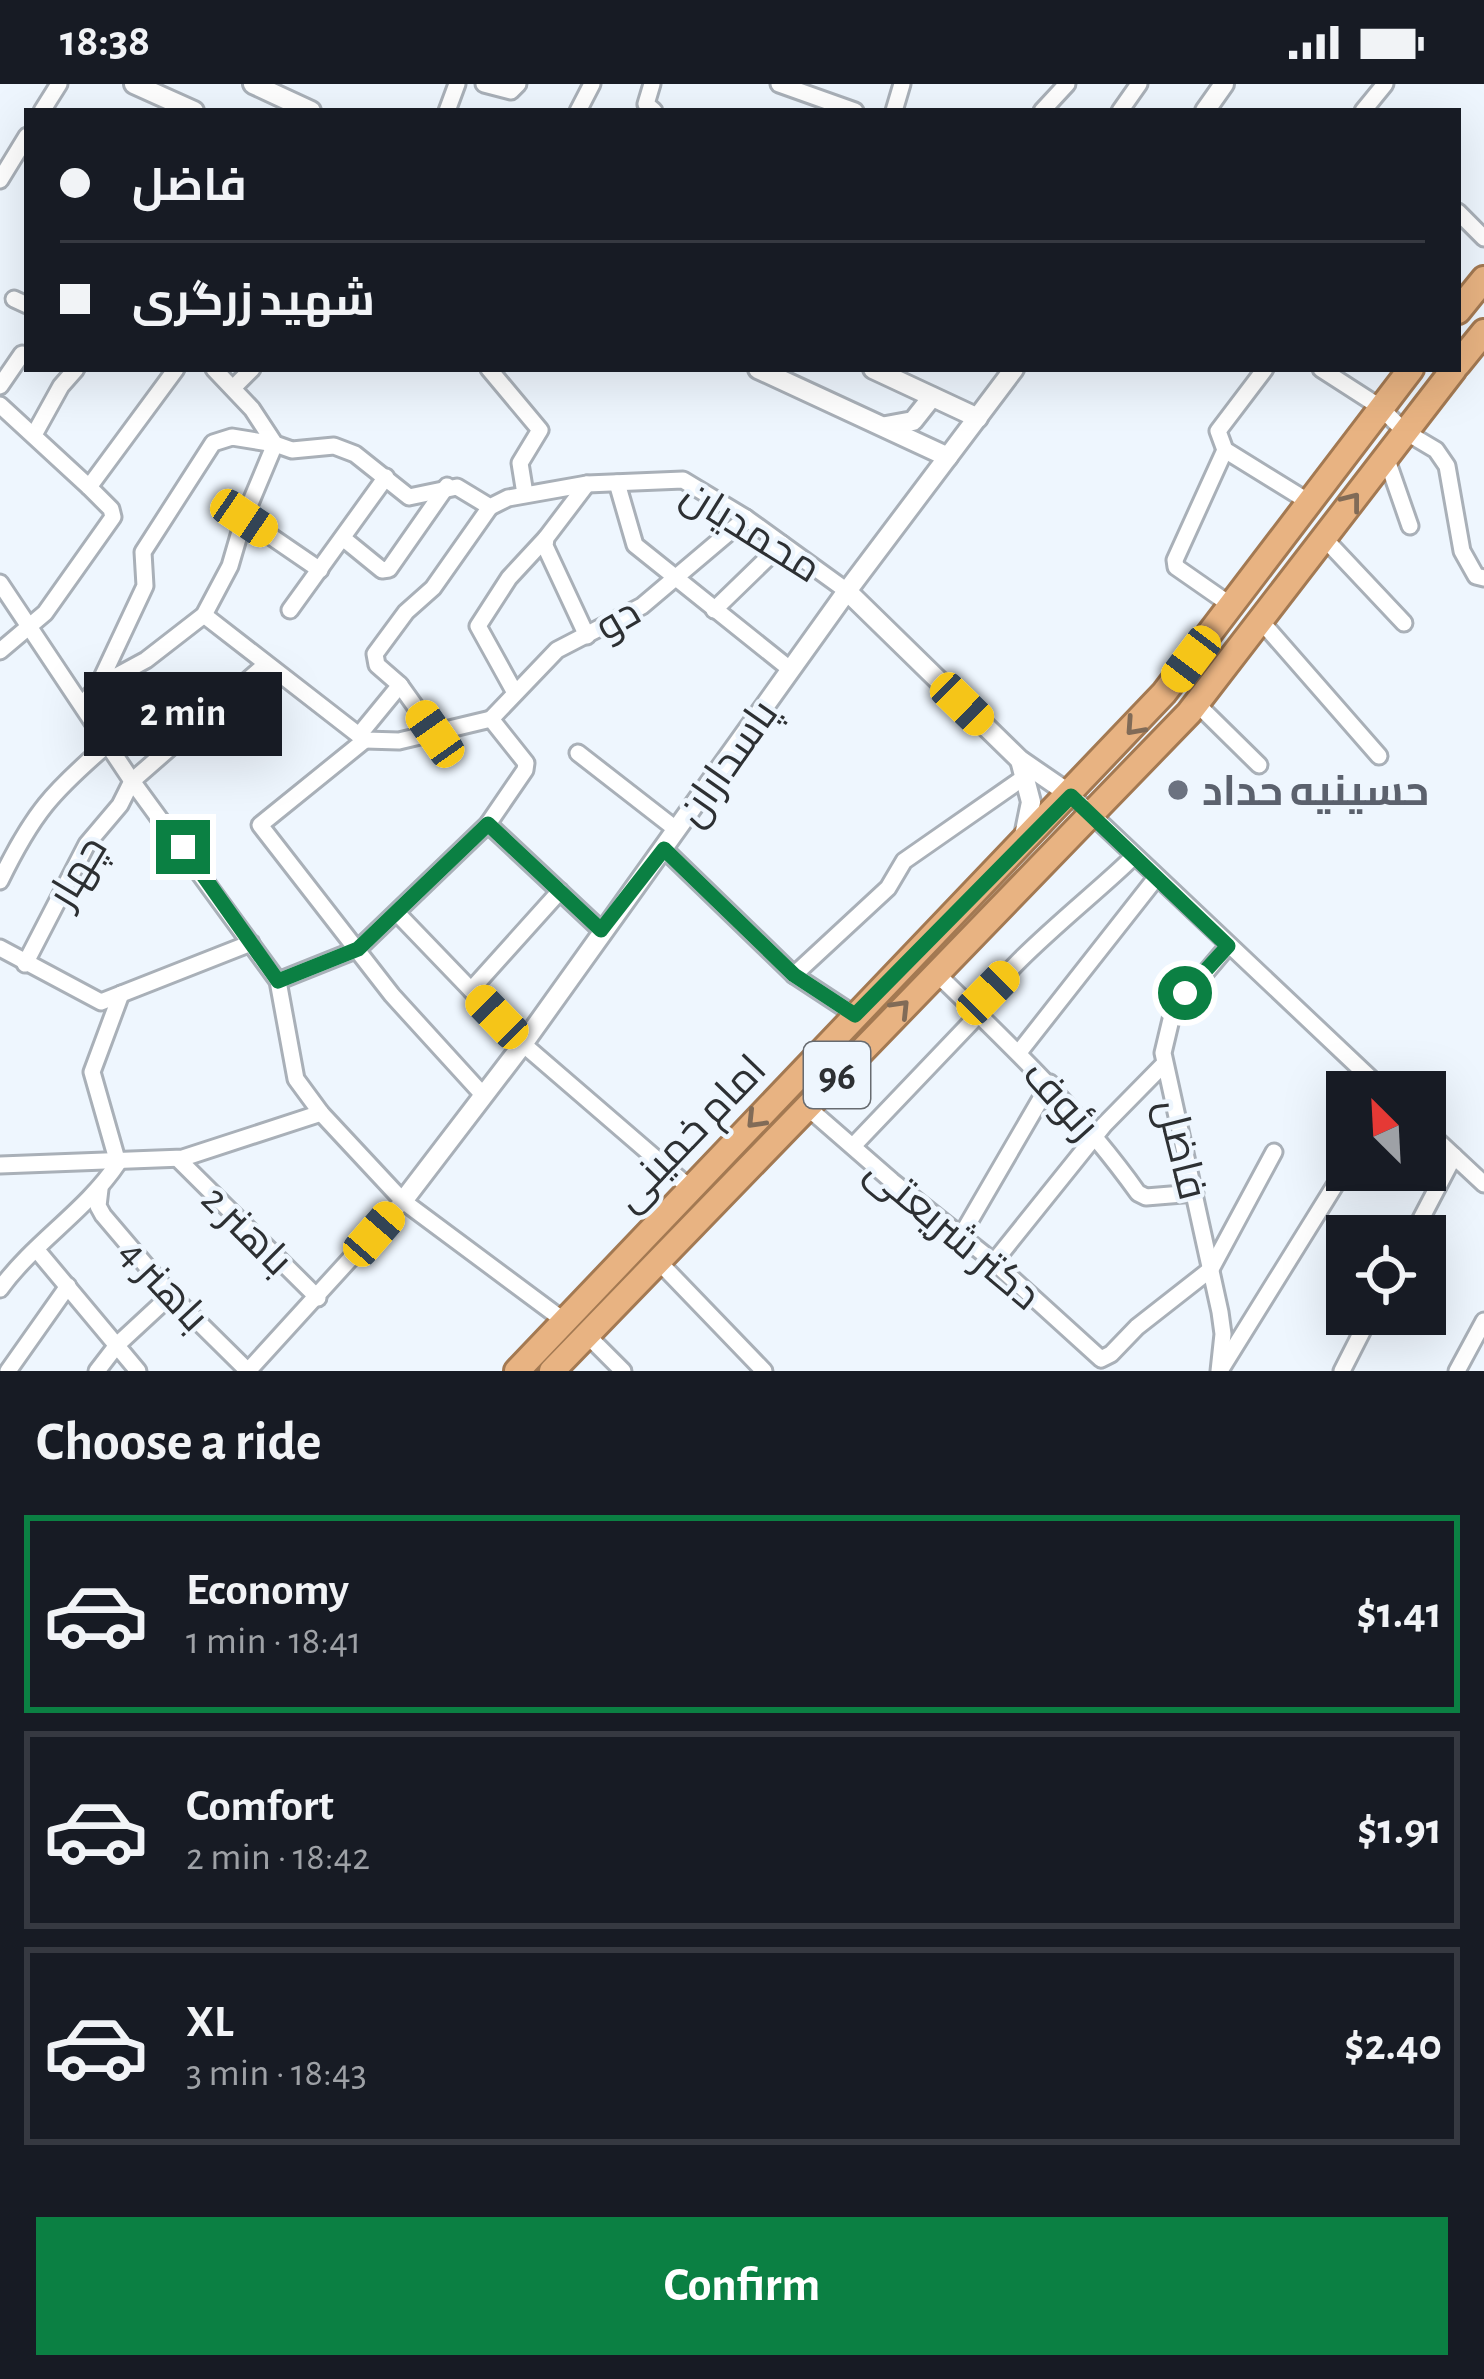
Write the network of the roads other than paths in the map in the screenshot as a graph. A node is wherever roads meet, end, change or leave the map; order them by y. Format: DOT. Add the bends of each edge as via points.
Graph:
graph roads {
  1 [pos="134,84"];
  2 [pos="484,84"];
  3 [pos="518,84"];
  4 [pos="778,84"];
  5 [pos="1067,84"];
  6 [pos="1385,84"];
  7 [pos="260,85"];
  8 [pos="187,108"];
  9 [pos="305,108"];
  10 [pos="817,108"];
  11 [pos="1045,108"];
  12 [pos="1365,108"];
  13 [pos="24,141"];
  14 [pos="0,180"];
  15 [pos="1461,215"];
  16 [pos="1484,238"];
  17 [pos="1484,279"];
  18 [pos="1461,307"];
  19 [pos="1484,332"];
  20 [pos="22,354"];
  21 [pos="1461,361"];
  22 [pos="73,372"];
  23 [pos="174,372"];
  24 [pos="217,372"];
  25 [pos="249,372"];
  26 [pos="492,372"];
  27 [pos="764,372"];
  28 [pos="878,372"];
  29 [pos="1012,372"];
  30 [pos="1263,372"];
  31 [pos="1326,372"];
  32 [pos="1408,372"];
  33 [pos="1452,372"];
  34 [pos="0,386"];
  35 [pos="233,388"];
  36 [pos="932,397"];
  37 [pos="0,405"];
  38 [pos="1380,406"];
  39 [pos="978,418"];
  40 [pos="881,426"];
  41 [pos="1404,430"];
  42 [pos="35,433"];
  43 [pos="275,444"];
  44 [pos="1225,450"];
  45 [pos="948,457"];
  46 [pos="1386,457"];
  47 [pos="386,477"];
  48 [pos="617,483"];
  49 [pos="587,484"];
  50 [pos="447,486"];
  51 [pos="88,487"];
  52 [pos="525,494"];
  53 [pos="1309,502"];
  54 [pos="490,507"];
  55 [pos="244,518"];
  56 [pos="746,518"];
  57 [pos="1410,526"];
  58 [pos="1323,537"];
  59 [pos="344,538"];
  60 [pos="546,538"];
  61 [pos="782,544"];
  62 [pos="320,570"];
  63 [pos="676,577"];
  64 [pos="1484,578"];
  65 [pos="0,583"];
  66 [pos="847,591"];
  67 [pos="1232,606"];
  68 [pos="290,610"];
  69 [pos="714,610"];
  70 [pos="204,615"];
  71 [pos="1261,620"];
  72 [pos="1404,623"];
  73 [pos="28,628"];
  74 [pos="587,636"];
  75 [pos="0,651"];
  76 [pos="265,664"];
  77 [pos="791,670"];
  78 [pos="98,686"];
  79 [pos="400,686"];
  80 [pos="514,692"];
  81 [pos="83,704"];
  82 [pos="1196,704"];
  83 [pos="491,719"];
  84 [pos="435,734"];
  85 [pos="362,738"];
  86 [pos="109,743"];
  87 [pos="578,753"];
  88 [pos="1379,756"];
  89 [pos="1259,765"];
  90 [pos="1023,768"];
  91 [pos="132,781"];
  92 [pos="1071,796"];
  93 [pos="1090,816"];
  94 [pos="488,824"];
  95 [pos="677,830"];
  96 [pos="1021,844"];
  97 [pos="664,849"];
  98 [pos="1133,857"];
  99 [pos="1156,878"];
  100 [pos="0,881"];
  101 [pos="560,891"];
  102 [pos="397,913"];
  103 [pos="601,930"];
  104 [pos="251,943"];
  105 [pos="1228,946"];
  106 [pos="0,948"];
  107 [pos="358,949"];
  108 [pos="25,964"];
  109 [pos="935,972"];
  110 [pos="794,975"];
  111 [pos="278,981"];
  112 [pos="471,990"];
  113 [pos="121,994"];
  114 [pos="979,1014"];
  115 [pos="855,1015"];
  116 [pos="523,1044"];
  117 [pos="1020,1051"];
  118 [pos="1163,1065"];
  119 [pos="1362,1071"];
  120 [pos="1049,1083"];
  121 [pos="484,1096"];
  122 [pos="807,1107"];
  123 [pos="321,1112"];
  124 [pos="1096,1135"];
  125 [pos="853,1146"];
  126 [pos="1446,1149"];
  127 [pos="1274,1152"];
  128 [pos="1454,1156"];
  129 [pos="178,1159"];
  130 [pos="118,1163"];
  131 [pos="0,1165"];
  132 [pos="1484,1184"];
  133 [pos="690,1188"];
  134 [pos="100,1189"];
  135 [pos="1332,1191"];
  136 [pos="1195,1193"];
  137 [pos="403,1201"];
  138 [pos="1423,1215"];
  139 [pos="961,1236"];
  140 [pos="36,1249"];
  141 [pos="994,1262"];
  142 [pos="660,1263"];
  143 [pos="1210,1269"];
  144 [pos="68,1286"];
  145 [pos="0,1289"];
  146 [pos="171,1294"];
  147 [pos="318,1298"];
  148 [pos="563,1321"];
  149 [pos="1484,1321"];
  150 [pos="587,1335"];
  151 [pos="1361,1335"];
  152 [pos="117,1345"];
  153 [pos="8,1371"];
  154 [pos="97,1371"];
  155 [pos="138,1371"];
  156 [pos="248,1371"];
  157 [pos="517,1371"];
  158 [pos="552,1371"];
  159 [pos="623,1371"];
  160 [pos="764,1371"];
  161 [pos="1219,1371"];
  162 [pos="1342,1371"];
  163 [pos="1457,1371"];
  1 -- 8 [label="street"];
  2 -- 3 [label="street" via="511,91"];
  4 -- 10 [label="street"];
  5 -- 11 [label="street"];
  6 -- 12 [label="street"];
  7 -- 9 [label="street"];
  13 -- 14 [label="street"];
  15 -- 16 [label="street"];
  17 -- 18 [label="highway"];
  19 -- 21 [label="highway, 96"];
  20 -- 34 [label="street"];
  22 -- 42 [label="street"];
  23 -- 51 [label="street"];
  24 -- 35 [label="street"];
  25 -- 35 [label="street"];
  26 -- 52 [label="street" via="540,430 520,463"];
  27 -- 40 [label="street"];
  28 -- 36 [label="street"];
  29 -- 39 [label="street, پاسداران"];
  30 -- 44 [label="street" via="1218,431"];
  31 -- 38 [label="street"];
  32 -- 38 [label="highway, 96"];
  33 -- 41 [label="highway, 96"];
  35 -- 43 [label="street"];
  36 -- 39 [label="street"];
  36 -- 40 [label="street" via="913,421"];
  37 -- 42 [label="street"];
  38 -- 41 [label="street"];
  38 -- 53 [label="highway, 96"];
  39 -- 45 [label="street, پاسداران"];
  40 -- 45 [label="street"];
  41 -- 46 [label="highway, 96"];
  41 -- 64 [label="street" via="1447,466 1462,551"];
  42 -- 51 [label="street"];
  43 -- 47 [label="street" via="334,446"];
  43 -- 55 [label="street"];
  43 -- 78 [label="street" via="232,437 213,443 143,552 145,586"];
  44 -- 53 [label="street"];
  44 -- 67 [label="street" via="1175,560"];
  45 -- 66 [label="street, پاسداران"];
  46 -- 57 [label="street"];
  58 -- 46 [label="highway, 96, one-way"];
  47 -- 50 [label="street" via="415,498"];
  47 -- 59 [label="street"];
  48 -- 49 [label="street, محمدیان"];
  48 -- 56 [label="street, محمدیان" via="683,480"];
  48 -- 63 [label="street" via="635,545"];
  49 -- 52 [label="street, محمدیان"];
  49 -- 60 [label="street"];
  50 -- 54 [label="street"];
  50 -- 59 [label="street" via="389,569"];
  51 -- 73 [label="street" via="113,517"];
  52 -- 54 [label="street, محمدیان"];
  53 -- 67 [label="highway, 96"];
  54 -- 79 [label="street" via="375,654"];
  55 -- 62 [label="street"];
  55 -- 70 [label="street"];
  56 -- 61 [label="street, محمدیان"];
  56 -- 63 [label="street, دو"];
  58 -- 71 [label="highway, 96"];
  58 -- 72 [label="street"];
  59 -- 62 [label="street"];
  60 -- 74 [label="street" via="546,555"];
  60 -- 80 [label="street" via="478,626"];
  61 -- 66 [label="street, محمدیان"];
  61 -- 69 [label="street"];
  62 -- 68 [label="street"];
  63 -- 69 [label="street"];
  63 -- 74 [label="street, دو"];
  65 -- 73 [label="street"];
  66 -- 77 [label="street, پاسداران"];
  66 -- 90 [label="street"];
  67 -- 92 [label="highway, 96, one-way"];
  69 -- 77 [label="street"];
  70 -- 76 [label="street"];
  70 -- 78 [label="street"];
  71 -- 82 [label="highway, 96"];
  71 -- 88 [label="street"];
  73 -- 75 [label="street"];
  73 -- 81 [label="street"];
  74 -- 80 [label="street, دو" via="557,650"];
  76 -- 85 [label="street"];
  76 -- 91 [label="street, چهار"];
  77 -- 95 [label="street, پاسداران"];
  78 -- 81 [label="street"];
  79 -- 84 [label="street"];
  79 -- 85 [label="street"];
  80 -- 83 [label="street, دو"];
  81 -- 86 [label="street"];
  82 -- 89 [label="street"];
  82 -- 93 [label="highway, 96"];
  83 -- 84 [label="street"];
  83 -- 94 [label="street" via="526,770"];
  84 -- 85 [label="street"];
  85 -- 107 [label="street" via="260,825"];
  86 -- 91 [label="street"];
  86 -- 100 [label="street" via="44,802"];
  87 -- 95 [label="street"];
  90 -- 92 [label="street"];
  90 -- 96 [label="street" via="1030,824"];
  90 -- 110 [label="street" via="904,861 888,888"];
  91 -- 104 [label="street"];
  91 -- 108 [label="street, چهار" via="87,844"];
  92 -- 93 [label="street"];
  92 -- 96 [label="highway, امام خمینی / 96"];
  93 -- 98 [label="street"];
  93 -- 109 [label="highway, امام خمینی / 96"];
  94 -- 101 [label="street"];
  94 -- 102 [label="street"];
  95 -- 97 [label="street, پاسداران"];
  96 -- 115 [label="highway, امام خمینی / 96"];
  97 -- 103 [label="street, پاسداران"];
  97 -- 110 [label="street"];
  98 -- 99 [label="street"];
  98 -- 114 [label="street" via="988,993"];
  99 -- 105 [label="street"];
  99 -- 117 [label="street"];
  101 -- 103 [label="street"];
  101 -- 112 [label="street"];
  102 -- 107 [label="street"];
  102 -- 112 [label="street"];
  103 -- 116 [label="street, پاسداران"];
  104 -- 111 [label="street"];
  104 -- 113 [label="street"];
  105 -- 118 [label="street, فاضل" via="1173,1011"];
  105 -- 119 [label="street"];
  106 -- 108 [label="street"];
  107 -- 111 [label="street"];
  107 -- 121 [label="street"];
  108 -- 113 [label="street" via="100,1002"];
  109 -- 114 [label="street, رئوف"];
  122 -- 109 [label="highway, امام خمینی / 96, one-way"];
  110 -- 115 [label="street"];
  111 -- 123 [label="street" via="296,1078"];
  112 -- 116 [label="street"];
  113 -- 130 [label="street" via="92,1072"];
  114 -- 117 [label="street, رئوف"];
  114 -- 125 [label="street"];
  115 -- 133 [label="highway, امام خمینی / 96, one-way"];
  116 -- 121 [label="street, پاسداران"];
  116 -- 133 [label="street"];
  117 -- 120 [label="street, رئوف"];
  118 -- 124 [label="street"];
  118 -- 136 [label="street, فاضل"];
  120 -- 124 [label="street, رئوف"];
  120 -- 139 [label="street"];
  121 -- 137 [label="street, پاسداران"];
  122 -- 125 [label="street, دکتر شریعتی"];
  122 -- 142 [label="highway, امام خمینی / 96"];
  123 -- 129 [label="street"];
  123 -- 137 [label="street"];
  124 -- 136 [label="street, رئوف" via="1142,1196"];
  124 -- 141 [label="street"];
  125 -- 139 [label="street, دکتر شریعتی"];
  126 -- 128 [label="street"];
  127 -- 143 [label="street"];
  128 -- 132 [label="street"];
  128 -- 138 [label="street"];
  129 -- 130 [label="street"];
  129 -- 147 [label="street, باهنر 2"];
  130 -- 131 [label="street"];
  130 -- 134 [label="street"];
  133 -- 148 [label="highway, امام خمینی / 96"];
  134 -- 140 [label="street"];
  134 -- 146 [label="street, باهنر 4" via="103,1215"];
  135 -- 161 [label="street"];
  136 -- 143 [label="street, فاضل"];
  137 -- 147 [label="street, پاسداران"];
  137 -- 148 [label="street"];
  139 -- 141 [label="street, دکتر شریعتی"];
  140 -- 144 [label="street"];
  140 -- 145 [label="street"];
  141 -- 143 [label="street, دکتر شریعتی" via="1101,1359"];
  142 -- 150 [label="highway, امام خمینی / 96"];
  142 -- 160 [label="street"];
  143 -- 161 [label="street, فاضل" via="1223,1334"];
  144 -- 152 [label="street"];
  144 -- 153 [label="street"];
  146 -- 152 [label="street"];
  146 -- 156 [label="street, باهنر 4"];
  147 -- 156 [label="street, پاسداران"];
  148 -- 150 [label="highway"];
  148 -- 157 [label="highway, امام خمینی / 96"];
  149 -- 163 [label="street"];
  150 -- 158 [label="highway, امام خمینی / 96"];
  150 -- 159 [label="street"];
  151 -- 162 [label="street"];
  152 -- 154 [label="street"];
  152 -- 155 [label="street"];
}
